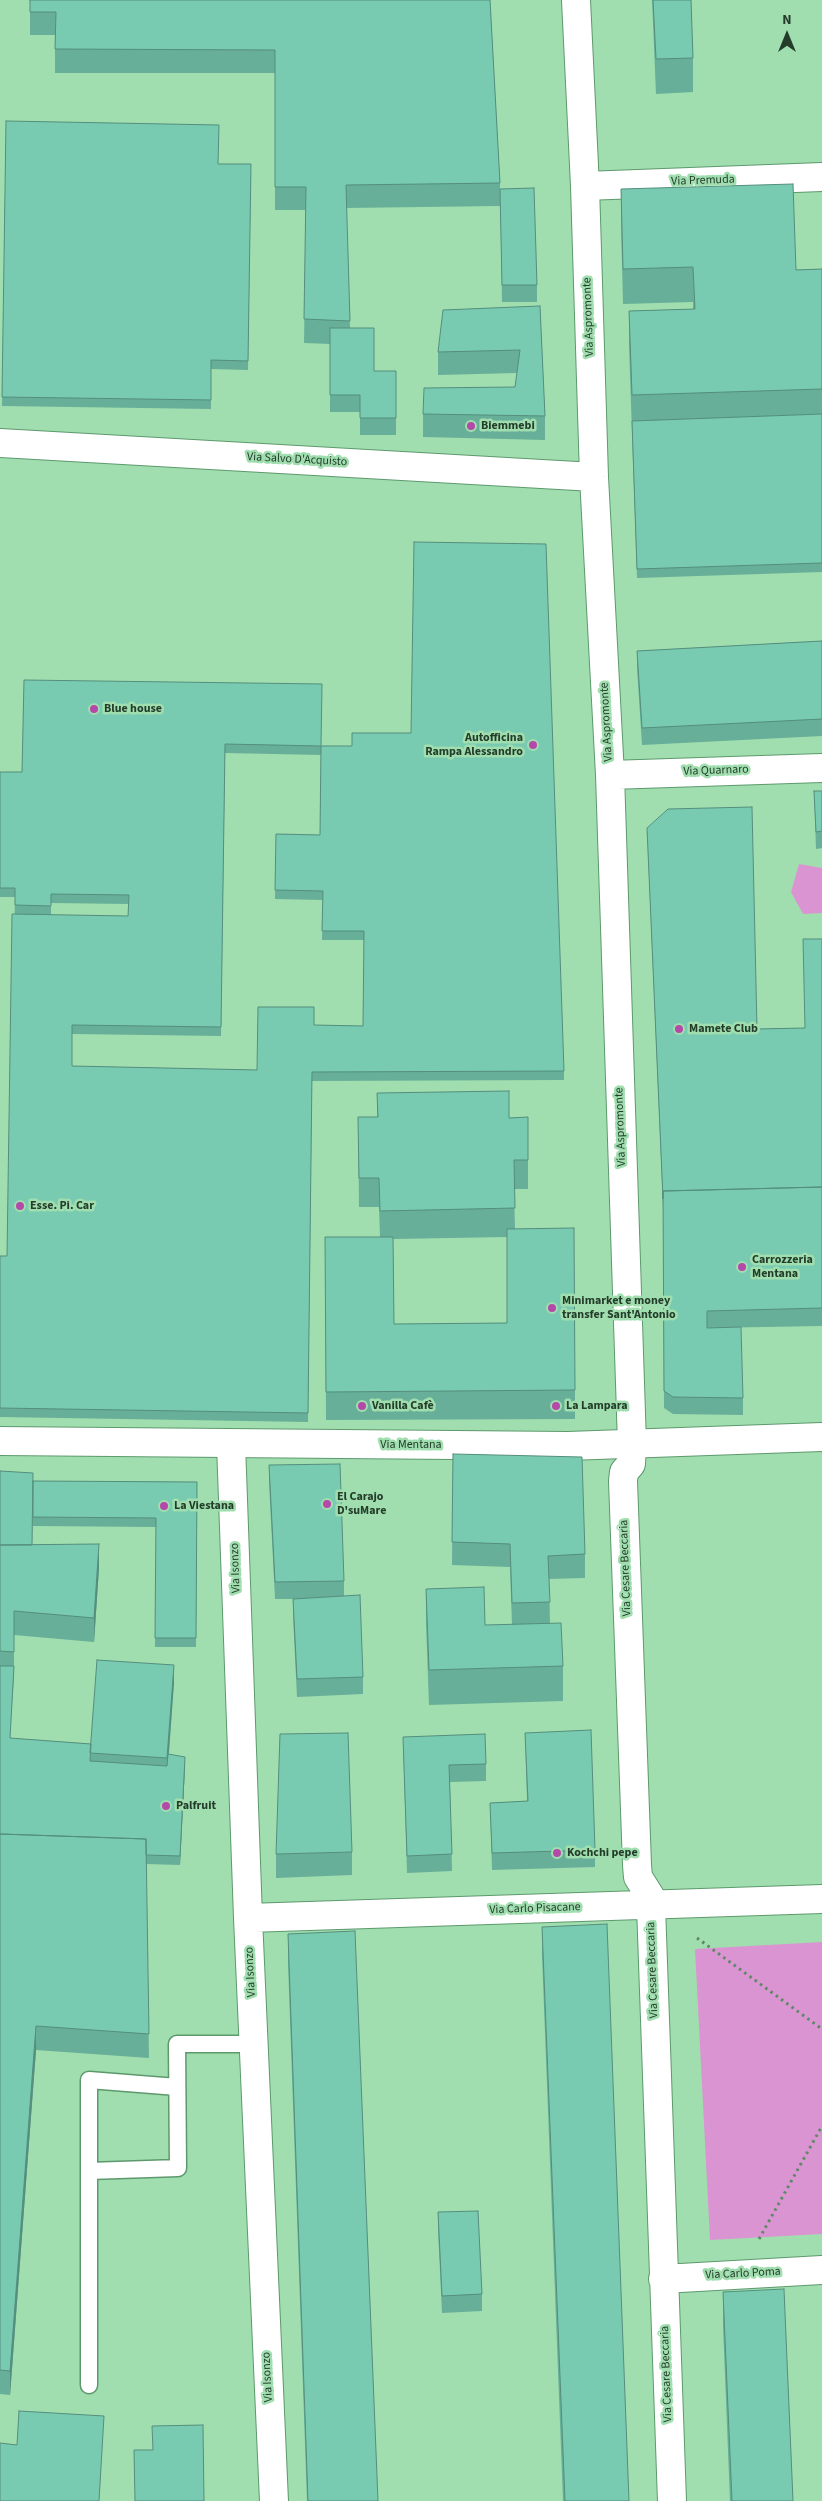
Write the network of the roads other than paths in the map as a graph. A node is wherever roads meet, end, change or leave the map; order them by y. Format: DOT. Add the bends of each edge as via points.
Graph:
graph roads {
  1 [pos="576,0"];
  2 [pos="822,177"];
  3 [pos="585,186"];
  4 [pos="0,443"];
  5 [pos="594,477"];
  6 [pos="822,768"];
  7 [pos="610,775"];
  8 [pos="822,1438"];
  9 [pos="0,1441"];
  10 [pos="231,1444"];
  11 [pos="632,1444"];
  12 [pos="822,1899"];
  13 [pos="651,1906"];
  14 [pos="248,1918"];
  15 [pos="254,2044"];
  16 [pos="177,2087"];
  17 [pos="89,2171"];
  18 [pos="822,2270"];
  19 [pos="664,2279"];
  20 [pos="89,2385"];
  21 [pos="274,2501"];
  22 [pos="672,2501"];
  1 -- 3 [label="street, Via Aspromonte"];
  2 -- 3 [label="street, Via Premuda"];
  3 -- 5 [label="street, Via Aspromonte"];
  4 -- 5 [label="street, Via Salvo D'Acquisto"];
  5 -- 7 [label="street, Via Aspromonte"];
  6 -- 7 [label="street, Via Quarnaro"];
  7 -- 11 [label="street, Via Aspromonte"];
  8 -- 11 [label="street, Via Mentana"];
  9 -- 10 [label="street, Via Mentana"];
  10 -- 11 [label="street, Via Mentana"];
  10 -- 14 [label="street, Via Isonzo"];
  11 -- 13 [label="street, Via Cesare Beccaria" via="631,1464 624,1472 624,1481 636,1865"];
  12 -- 13 [label="street, Via Carlo Pisacane"];
  13 -- 14 [label="street, Via Carlo Pisacane"];
  13 -- 19 [label="street, Via Cesare Beccaria"];
  14 -- 15 [label="street, Via Isonzo"];
  15 -- 16 [label="lane" via="176,2044"];
  15 -- 21 [label="street, Via Isonzo"];
  16 -- 17 [label="lane" via="178,2168"];
  16 -- 17 [label="lane" via="89,2080"];
  17 -- 20 [label="lane"];
  18 -- 19 [label="street, Via Carlo Poma"];
  19 -- 22 [label="street, Via Cesare Beccaria"];
}
